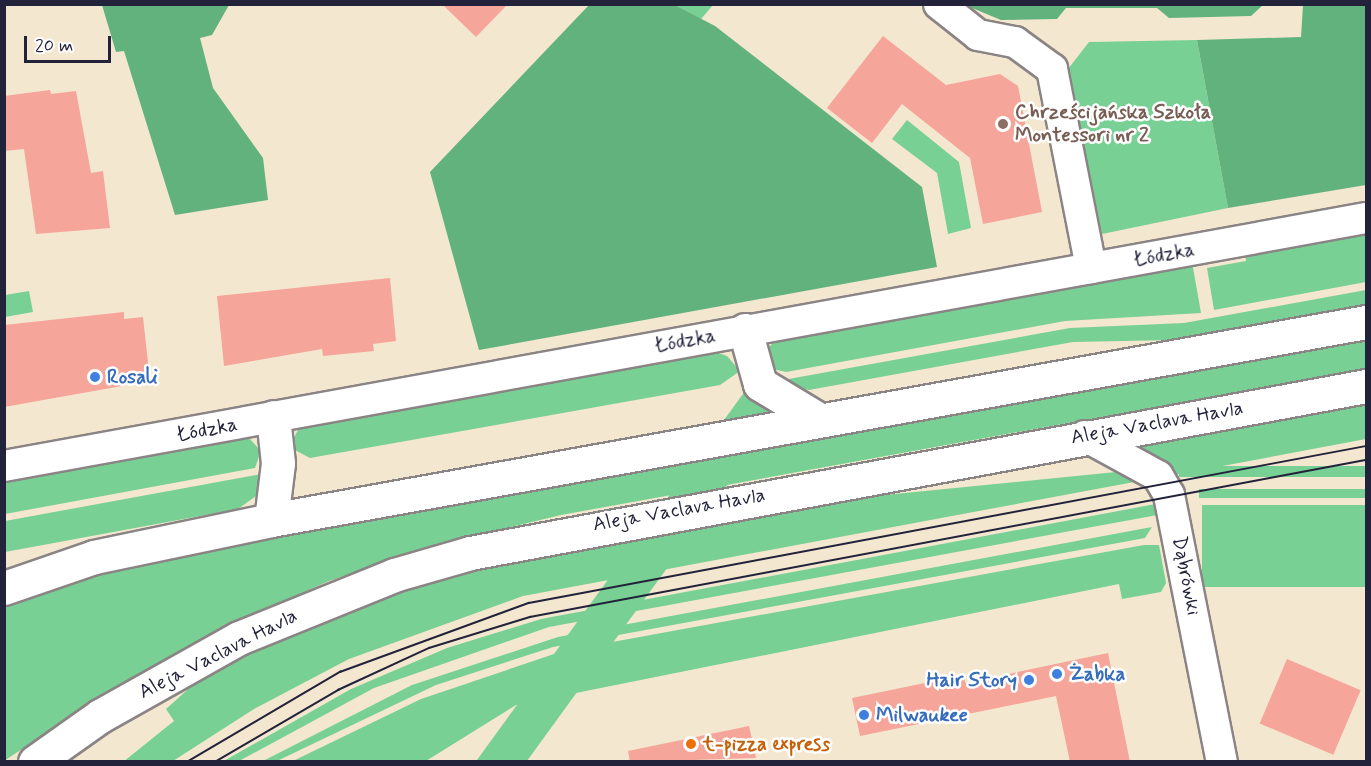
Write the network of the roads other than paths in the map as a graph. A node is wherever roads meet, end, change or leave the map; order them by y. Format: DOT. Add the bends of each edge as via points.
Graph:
graph roads {
  1 [pos="939,4"];
  2 [pos="1366,218"];
  3 [pos="1091,268"];
  4 [pos="1366,322"];
  5 [pos="745,330"];
  6 [pos="1366,386"];
  7 [pos="273,417"];
  8 [pos="818,419"];
  9 [pos="1085,436"];
  10 [pos="4,466"];
  11 [pos="271,520"];
  12 [pos="4,588"];
  13 [pos="35,762"];
  14 [pos="1222,762"];
  1 -- 3 [label="street" via="978,35 1015,42 1052,69"];
  2 -- 3 [label="street, Łódzka"];
  3 -- 5 [label="street, Łódzka"];
  4 -- 8 [label="main road"];
  5 -- 7 [label="street, Łódzka"];
  5 -- 8 [label="main road" via="760,384"];
  6 -- 9 [label="main road, Aleja Vaclava Havla"];
  7 -- 10 [label="street, Łódzka"];
  7 -- 11 [label="main road" via="278,463"];
  8 -- 11 [label="main road"];
  9 -- 13 [label="main road, Aleja Vaclava Havla" via="562,532 394,575 239,638 110,710"];
  9 -- 14 [label="street, Dąbrówki" via="1149,470 1163,483"];
  11 -- 12 [label="main road" via="94,557"];
}
